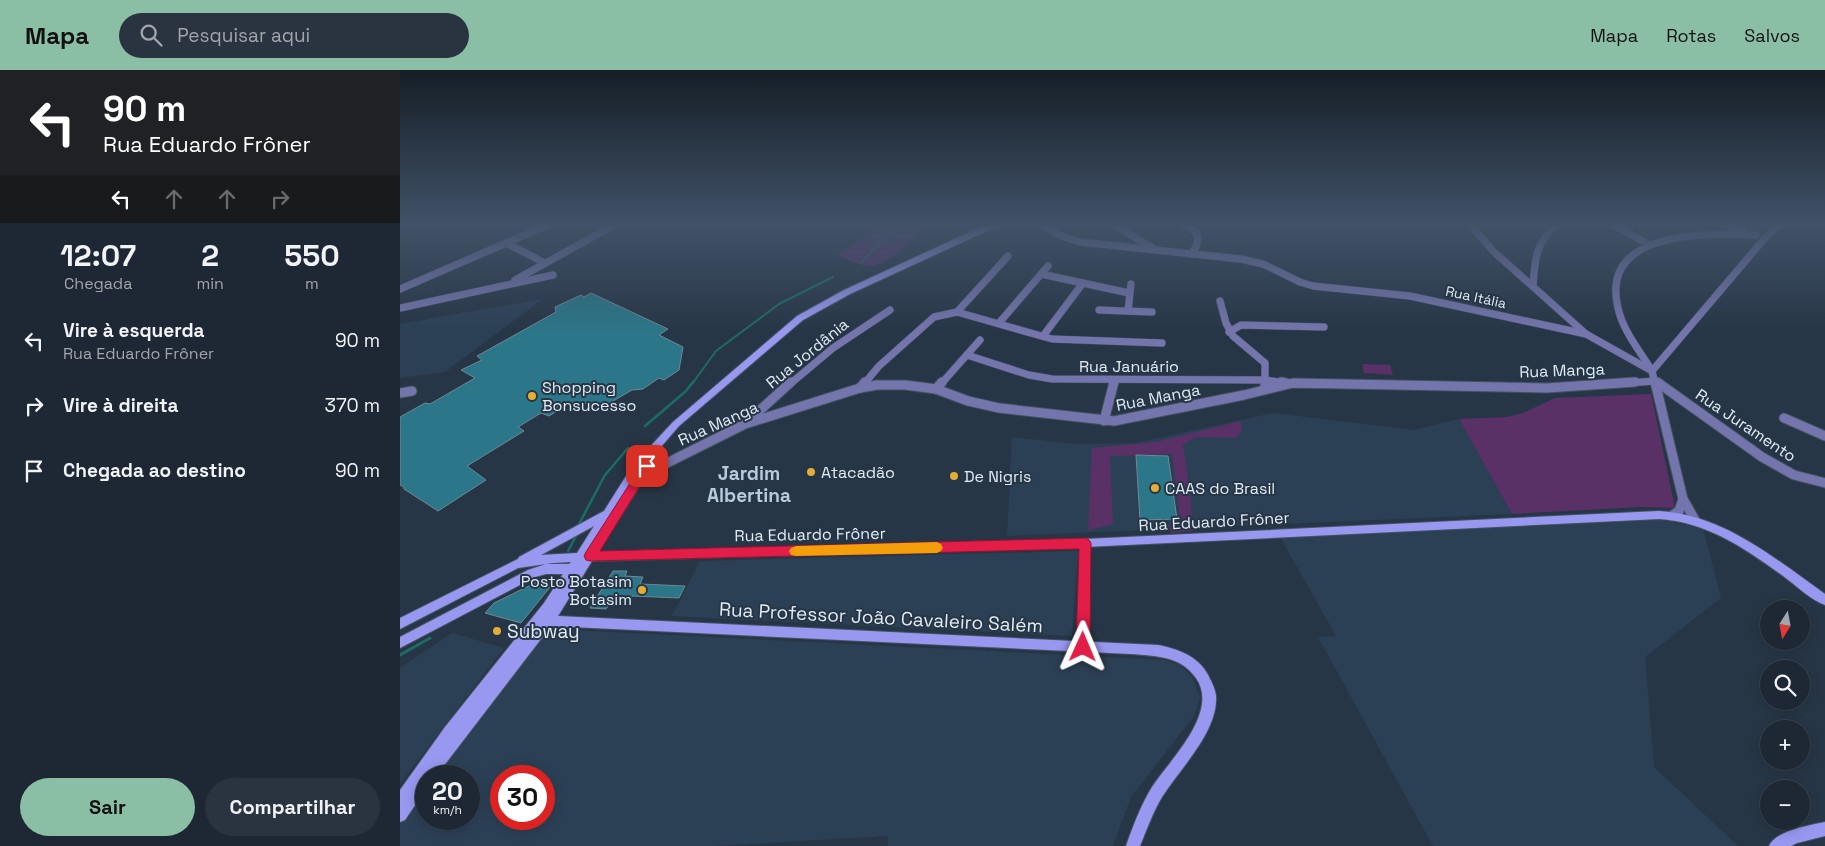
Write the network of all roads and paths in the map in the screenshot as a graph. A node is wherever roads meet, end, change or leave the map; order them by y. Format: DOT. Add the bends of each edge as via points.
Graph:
graph roads {
  1 [pos="466,260"];
  2 [pos="538,260"];
  3 [pos="552,260"];
  4 [pos="917,260"];
  5 [pos="925,260"];
  6 [pos="1004,260"];
  7 [pos="1246,260"];
  8 [pos="1504,260"];
  9 [pos="1535,260"];
  10 [pos="1628,260"];
  11 [pos="1746,260"];
  12 [pos="545,264"];
  13 [pos="1048,266"];
  14 [pos="1534,271"];
  15 [pos="1041,274"];
  16 [pos="553,275"];
  17 [pos="1524,278"];
  18 [pos="1083,284"];
  19 [pos="1131,284"];
  20 [pos="504,286"];
  21 [pos="1533,286"];
  22 [pos="400,289"];
  23 [pos="1129,293"];
  24 [pos="1220,301"];
  25 [pos="400,308"];
  26 [pos="890,310"];
  27 [pos="1099,310"];
  28 [pos="1128,311"];
  29 [pos="957,312"];
  30 [pos="1152,312"];
  31 [pos="999,323"];
  32 [pos="1324,327"];
  33 [pos="1229,332"];
  34 [pos="1586,334"];
  35 [pos="1043,336"];
  36 [pos="980,340"];
  37 [pos="1239,342"];
  38 [pos="1162,343"];
  39 [pos="967,355"];
  40 [pos="1652,371"];
  41 [pos="1114,380"];
  42 [pos="1264,380"];
  43 [pos="1655,381"];
  44 [pos="1294,383"];
  45 [pos="860,388"];
  46 [pos="936,389"];
  47 [pos="1266,390"];
  48 [pos="412,391"];
  49 [pos="400,393"];
  50 [pos="1784,418"];
  51 [pos="1104,421"];
  52 [pos="745,424"];
  53 [pos="1824,434"];
  54 [pos="640,476"];
  55 [pos="627,483"];
  56 [pos="1825,483"];
  57 [pos="1683,499"];
  58 [pos="606,515"];
  59 [pos="1671,516"];
  60 [pos="1695,520"];
  61 [pos="1085,543"];
  62 [pos="586,556"];
  63 [pos="516,564"];
  64 [pos="574,568"];
  65 [pos="1825,600"];
  66 [pos="543,620"];
  67 [pos="400,624"];
  68 [pos="400,643"];
  69 [pos="1083,647"];
  70 [pos="435,765"];
  71 [pos="415,793"];
  72 [pos="400,802"];
  73 [pos="400,815"];
  74 [pos="1825,829"];
  75 [pos="1132,846"];
  76 [pos="1776,846"];
  1 -- 22 [label="street"];
  2 -- 12 [label="street"];
  3 -- 12 [label="street"];
  4 -- 55 [label="main road" via="800,318 676,424 650,451"];
  5 -- 54 [label="main road" via="799,322 704,405 653,455"];
  6 -- 29 [label="street"];
  7 -- 34 [label="street, Rua Itália" via="1313,286 1410,296"];
  8 -- 17 [label="street"];
  9 -- 14 [label="street"];
  10 -- 40 [label="street" via="1618,270 1614,294 1617,308"];
  11 -- 40 [label="street"];
  12 -- 20 [label="street"];
  13 -- 15 [label="street"];
  14 -- 17 [label="street"];
  14 -- 21 [label="street"];
  15 -- 18 [label="street"];
  15 -- 31 [label="street"];
  16 -- 20 [label="street"];
  17 -- 21 [label="street"];
  18 -- 23 [label="street"];
  18 -- 35 [label="street"];
  19 -- 23 [label="street"];
  20 -- 25 [label="street"];
  21 -- 34 [label="street"];
  23 -- 28 [label="street"];
  24 -- 33 [label="street"];
  26 -- 52 [label="street, Rua Jordânia" via="820,357"];
  27 -- 28 [label="street"];
  28 -- 30 [label="street"];
  29 -- 31 [label="street"];
  29 -- 45 [label="street" via="934,317 879,366"];
  31 -- 35 [label="street"];
  32 -- 33 [label="street" via="1241,325"];
  33 -- 37 [label="street"];
  34 -- 40 [label="street"];
  35 -- 38 [label="street"];
  36 -- 39 [label="street"];
  37 -- 42 [label="street" via="1262,359"];
  39 -- 41 [label="street, Rua Januário" via="1040,378"];
  39 -- 46 [label="street"];
  40 -- 43 [label="street"];
  41 -- 42 [label="street, Rua Januário"];
  41 -- 51 [label="street"];
  42 -- 44 [label="street, Rua Januário"];
  42 -- 47 [label="street"];
  43 -- 44 [label="street, Rua Manga" via="1547,388"];
  43 -- 56 [label="street, Rua Juramento" via="1762,457 1794,475"];
  43 -- 57 [label="street"];
  44 -- 47 [label="street, Rua Manga"];
  45 -- 46 [label="street, Rua Manga" via="891,384"];
  45 -- 52 [label="street, Rua Manga"];
  46 -- 51 [label="street, Rua Manga" via="999,408"];
  47 -- 51 [label="street, Rua Manga"];
  48 -- 49 [label="street"];
  50 -- 53 [label="street"];
  52 -- 54 [label="street, Rua Manga"];
  54 -- 55 [label="street, Rua Manga"];
  54 -- 62 [label="main road"];
  55 -- 58 [label="main road"];
  57 -- 59 [label="street" via="1679,511"];
  57 -- 60 [label="street"];
  58 -- 62 [label="main road"];
  58 -- 63 [label="main road"];
  59 -- 60 [label="main road, Rua Eduardo Frôner"];
  59 -- 61 [label="main road, Rua Eduardo Frôner"];
  60 -- 65 [label="main road, Rua Eduardo Frôner" via="1741,542"];
  61 -- 62 [label="main road, Rua Eduardo Frôner"];
  61 -- 69 [label="street"];
  62 -- 63 [label="main road, Rua Eduardo Frôner"];
  62 -- 64 [label="main road"];
  62 -- 66 [label="main road"];
  63 -- 67 [label="main road"];
  64 -- 66 [label="main road"];
  64 -- 68 [label="main road" via="532,573"];
  66 -- 69 [label="main road, Rua Professor João Cavaleiro Salém"];
  66 -- 70 [label="main road"];
  66 -- 72 [label="main road" via="450,732"];
  69 -- 75 [label="main road, Rua Professor João Cavaleiro Salém" via="1177,655 1199,671 1210,699 1200,730 1158,792"];
  71 -- 73 [label="main road"];
  74 -- 76 [label="main road" via="1796,836"];
}
